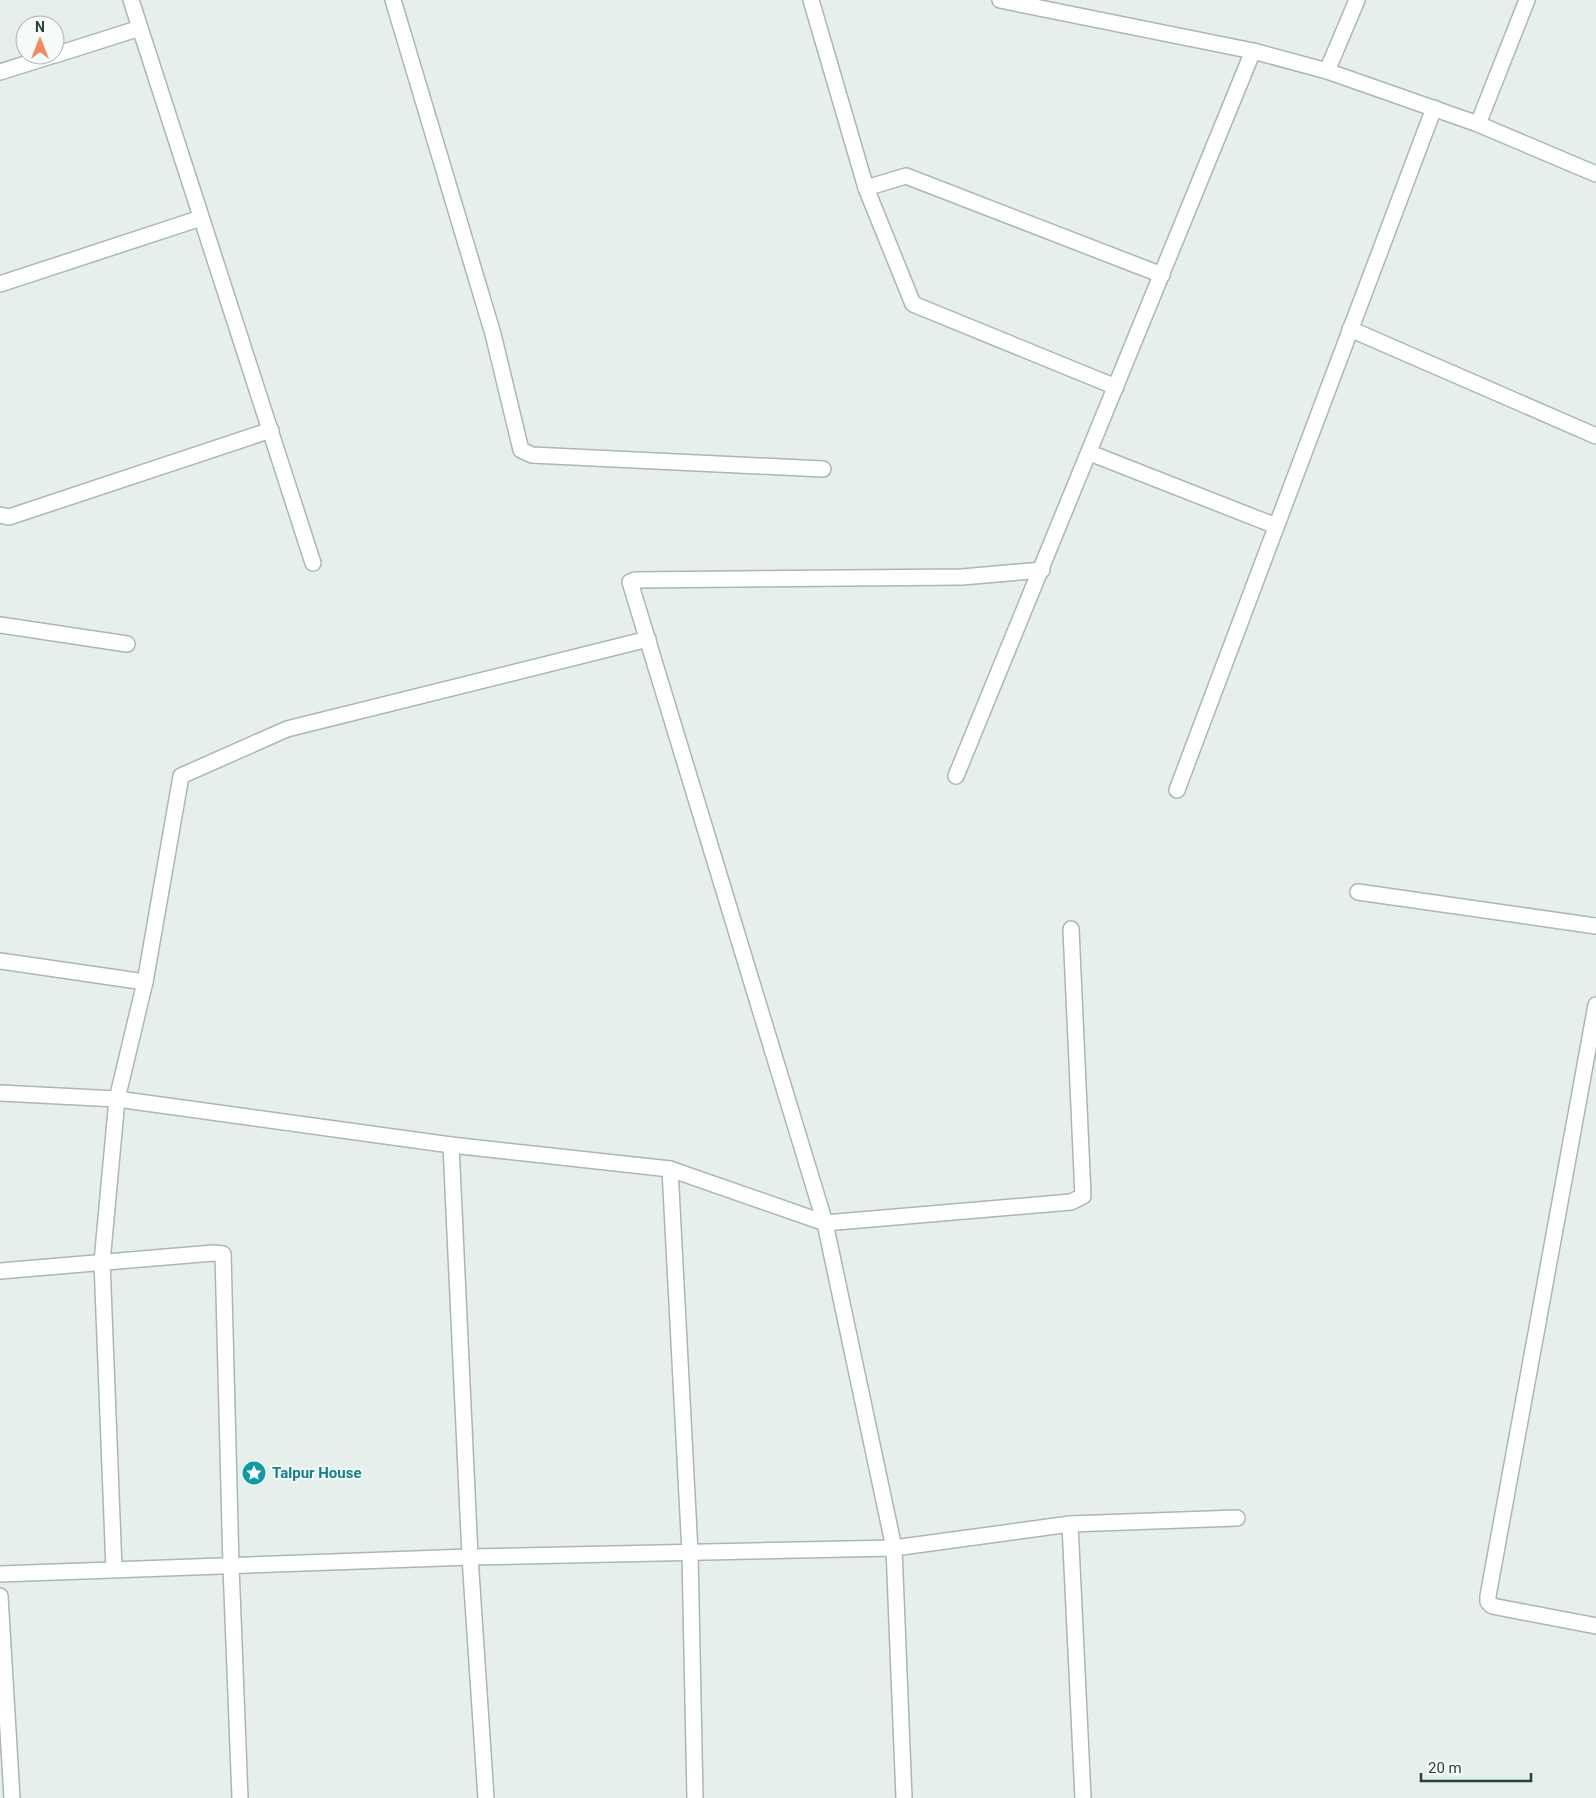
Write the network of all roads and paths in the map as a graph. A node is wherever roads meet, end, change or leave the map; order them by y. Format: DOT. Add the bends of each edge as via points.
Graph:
graph roads {
  1 [pos="131,0"];
  2 [pos="393,0"];
  3 [pos="811,0"];
  4 [pos="1000,0"];
  5 [pos="1357,0"];
  6 [pos="1527,0"];
  7 [pos="140,28"];
  8 [pos="1253,51"];
  9 [pos="65,52"];
  10 [pos="22,65"];
  11 [pos="1327,71"];
  12 [pos="0,72"];
  13 [pos="1434,108"];
  14 [pos="1478,124"];
  15 [pos="1596,174"];
  16 [pos="866,188"];
  17 [pos="201,218"];
  18 [pos="1162,275"];
  19 [pos="0,284"];
  20 [pos="1350,330"];
  21 [pos="1116,387"];
  22 [pos="271,430"];
  23 [pos="1596,436"];
  24 [pos="1090,453"];
  25 [pos="823,469"];
  26 [pos="0,516"];
  27 [pos="1276,526"];
  28 [pos="313,563"];
  29 [pos="1042,570"];
  30 [pos="0,625"];
  31 [pos="648,639"];
  32 [pos="127,644"];
  33 [pos="956,776"];
  34 [pos="1177,790"];
  35 [pos="1358,892"];
  36 [pos="1596,926"];
  37 [pos="1071,929"];
  38 [pos="0,961"];
  39 [pos="145,982"];
  40 [pos="1596,1005"];
  41 [pos="0,1093"];
  42 [pos="117,1099"];
  43 [pos="451,1145"];
  44 [pos="670,1168"];
  45 [pos="825,1223"];
  46 [pos="102,1262"];
  47 [pos="0,1271"];
  48 [pos="1237,1518"];
  49 [pos="1070,1524"];
  50 [pos="894,1548"];
  51 [pos="690,1553"];
  52 [pos="470,1557"];
  53 [pos="231,1566"];
  54 [pos="114,1569"];
  55 [pos="0,1574"];
  56 [pos="0,1596"];
  57 [pos="1596,1626"];
  58 [pos="12,1798"];
  59 [pos="240,1798"];
  60 [pos="486,1798"];
  61 [pos="695,1798"];
  62 [pos="904,1798"];
  63 [pos="1083,1798"];
  1 -- 7 [label="street"];
  2 -- 25 [label="street" via="493,334 521,450 532,455"];
  3 -- 16 [label="street"];
  4 -- 8 [label="street"];
  5 -- 11 [label="street"];
  6 -- 14 [label="street"];
  7 -- 9 [label="street"];
  7 -- 17 [label="street"];
  8 -- 11 [label="street"];
  8 -- 18 [label="street"];
  10 -- 12 [label="street"];
  11 -- 13 [label="street"];
  13 -- 14 [label="street"];
  13 -- 20 [label="street"];
  14 -- 15 [label="street"];
  16 -- 18 [label="street" via="906,176"];
  16 -- 21 [label="street" via="912,304"];
  17 -- 19 [label="street"];
  17 -- 22 [label="street"];
  18 -- 21 [label="street"];
  20 -- 23 [label="street"];
  20 -- 27 [label="street"];
  21 -- 24 [label="street"];
  22 -- 26 [label="street" via="9,517"];
  22 -- 28 [label="street"];
  24 -- 27 [label="street"];
  24 -- 29 [label="street"];
  27 -- 34 [label="street"];
  29 -- 31 [label="street" via="962,577 635,580 630,582 630,587"];
  29 -- 33 [label="street"];
  30 -- 32 [label="street"];
  31 -- 39 [label="street" via="287,729 181,776"];
  31 -- 45 [label="street"];
  35 -- 36 [label="street"];
  37 -- 45 [label="street" via="1083,1196 1071,1202"];
  38 -- 39 [label="street"];
  39 -- 42 [label="street"];
  40 -- 57 [label="street" via="1488,1602 1492,1606"];
  41 -- 42 [label="street"];
  42 -- 43 [label="street"];
  42 -- 46 [label="street"];
  43 -- 44 [label="street"];
  43 -- 52 [label="street"];
  44 -- 45 [label="street"];
  44 -- 51 [label="street"];
  45 -- 50 [label="street"];
  46 -- 47 [label="street"];
  46 -- 53 [label="street" via="223,1254"];
  46 -- 54 [label="street"];
  48 -- 49 [label="street"];
  49 -- 50 [label="street"];
  49 -- 63 [label="street"];
  50 -- 51 [label="street"];
  50 -- 62 [label="street"];
  51 -- 52 [label="street"];
  51 -- 61 [label="street"];
  52 -- 53 [label="street"];
  52 -- 60 [label="street"];
  53 -- 54 [label="street"];
  53 -- 59 [label="street"];
  54 -- 55 [label="street"];
  56 -- 58 [label="street"];
}
